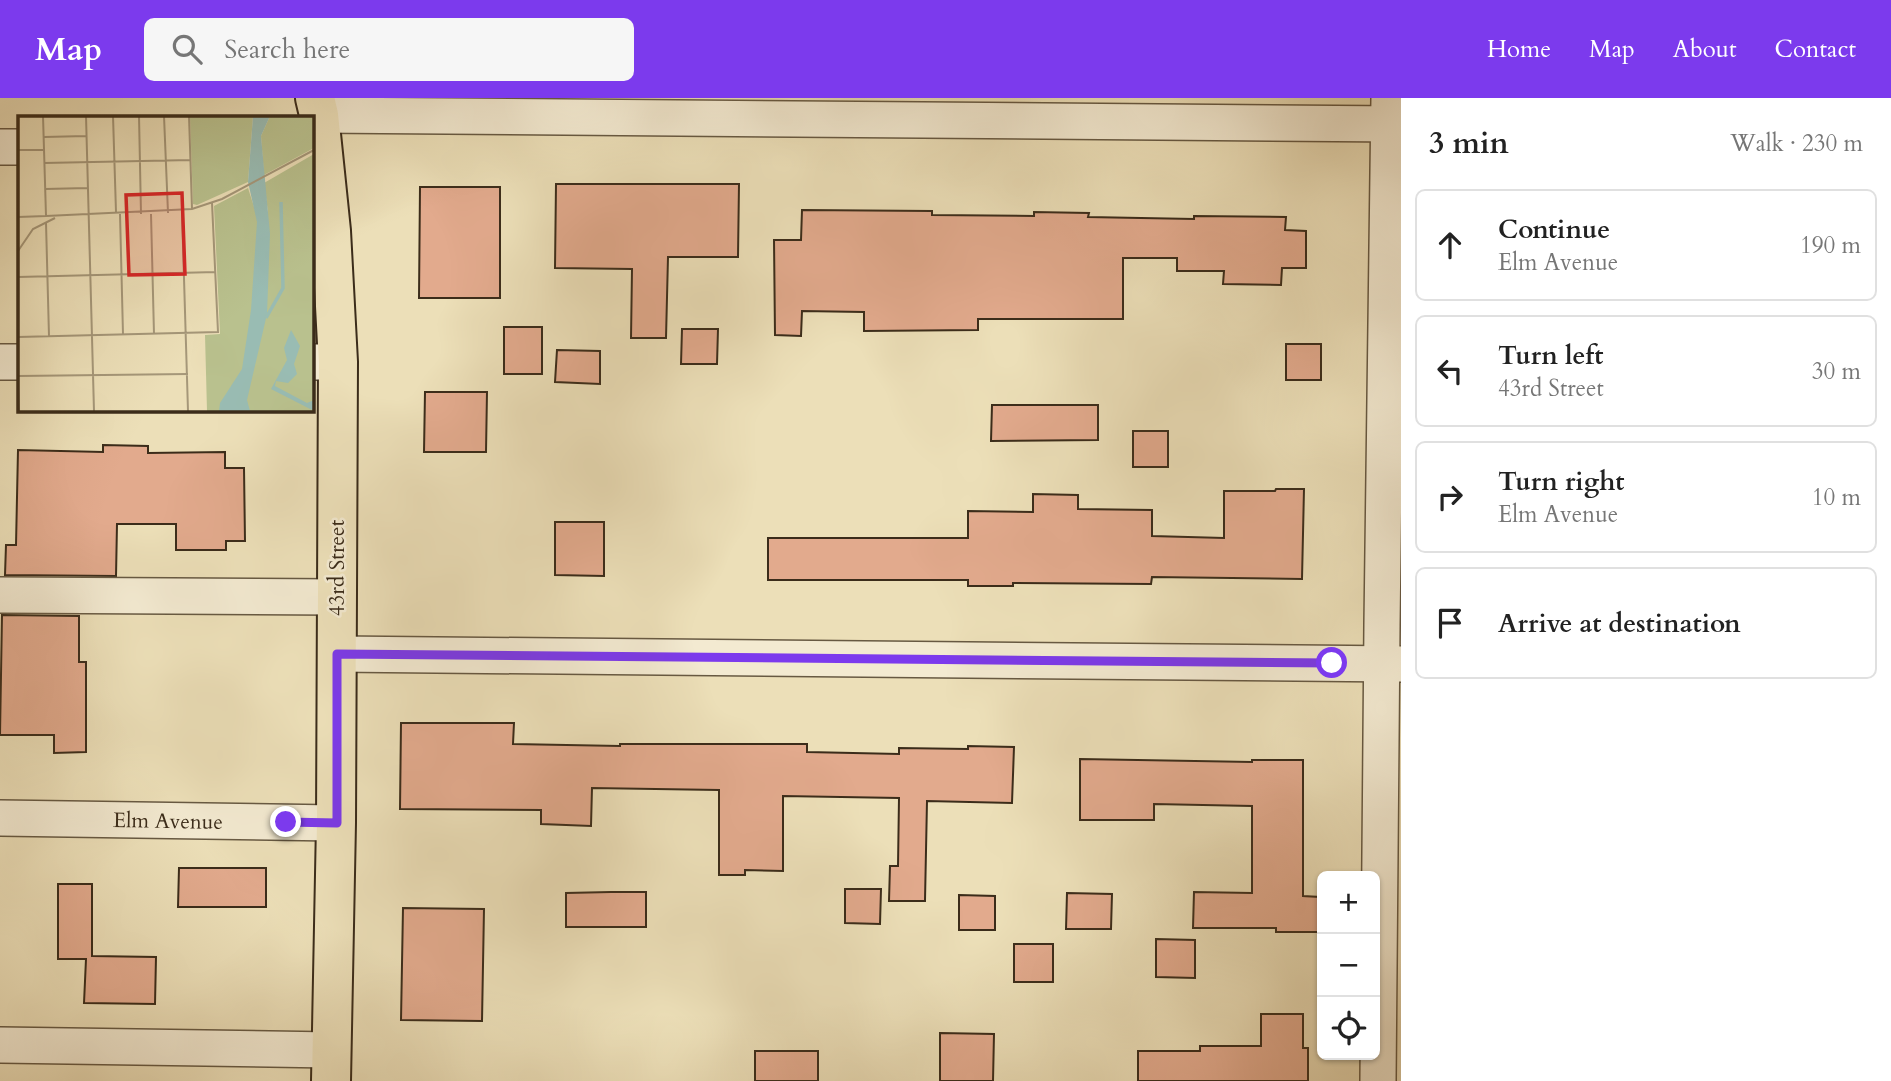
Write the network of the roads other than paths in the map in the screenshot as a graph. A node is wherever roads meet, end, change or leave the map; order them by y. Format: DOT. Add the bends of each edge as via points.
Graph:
graph roads {
  1 [pos="1393,115"];
  2 [pos="317,127"];
  3 [pos="0,147"];
  4 [pos="18,147"];
  5 [pos="0,362"];
  6 [pos="18,362"];
  7 [pos="325,362"];
  8 [pos="0,595"];
  9 [pos="337,597"];
  10 [pos="337,654"];
  11 [pos="1391,664"];
  12 [pos="0,818"];
  13 [pos="337,823"];
  14 [pos="0,1045"];
  15 [pos="332,1065"];
  16 [pos="1378,1081"];
  1 -- 2 [label="street"];
  1 -- 11 [label="street"];
  2 -- 7 [label="main road, 43rd Street" via="331,231"];
  3 -- 4 [label="street"];
  5 -- 6 [label="street"];
  7 -- 9 [label="main road, 43rd Street"];
  8 -- 9 [label="street"];
  9 -- 10 [label="main road, 43rd Street"];
  10 -- 11 [label="street"];
  10 -- 13 [label="main road, 43rd Street"];
  11 -- 16 [label="street"];
  12 -- 13 [label="street, Elm Avenue"];
  13 -- 15 [label="main road, 43rd Street"];
  14 -- 15 [label="street"];
}
